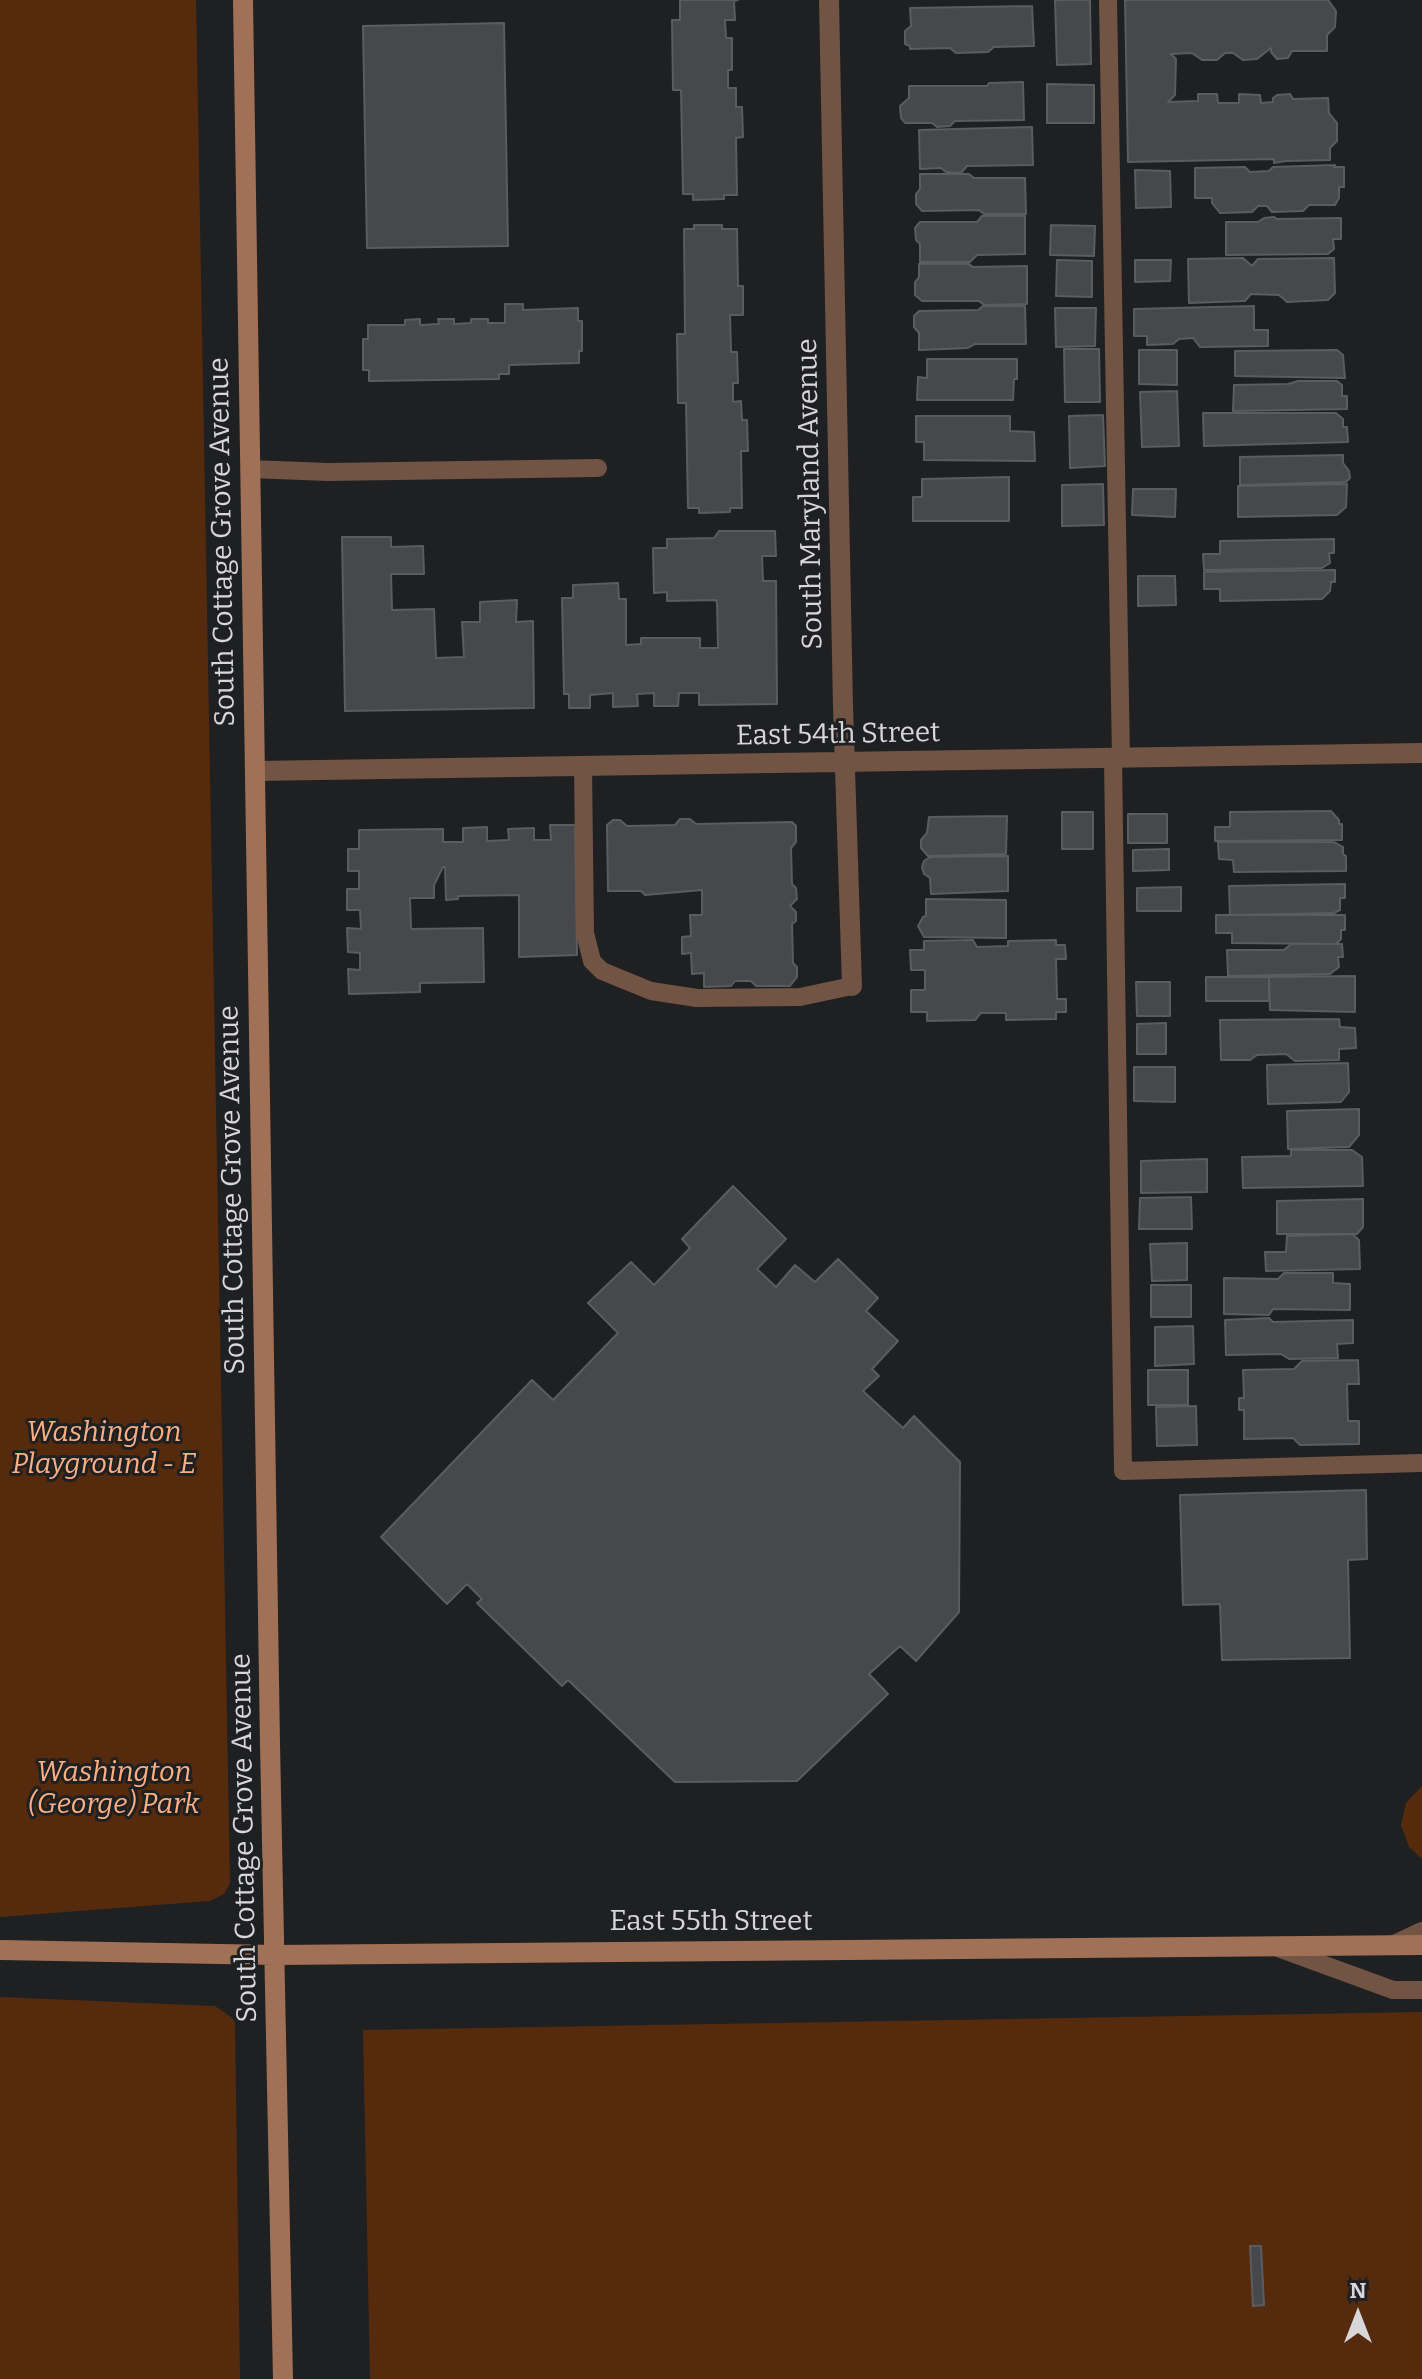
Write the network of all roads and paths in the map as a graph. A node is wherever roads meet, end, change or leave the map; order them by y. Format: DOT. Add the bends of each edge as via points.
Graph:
graph roads {
  1 [pos="243,0"];
  2 [pos="829,0"];
  3 [pos="1108,0"];
  4 [pos="598,468"];
  5 [pos="250,469"];
  6 [pos="1422,753"];
  7 [pos="1117,758"];
  8 [pos="845,763"];
  9 [pos="583,766"];
  10 [pos="255,771"];
  11 [pos="852,986"];
  12 [pos="1422,1463"];
  13 [pos="1422,1931"];
  14 [pos="1392,1945"];
  15 [pos="1422,1945"];
  16 [pos="1272,1946"];
  17 [pos="0,1950"];
  18 [pos="275,1955"];
  19 [pos="1422,1990"];
  20 [pos="283,2379"];
  1 -- 5 [label="main road, South Cottage Grove Avenue"];
  2 -- 8 [label="street, South Maryland Avenue"];
  3 -- 7 [label="lane"];
  4 -- 5 [label="lane"];
  5 -- 10 [label="main road, South Cottage Grove Avenue"];
  6 -- 7 [label="street, East 54th Street"];
  7 -- 8 [label="street, East 54th Street"];
  7 -- 12 [label="lane" via="1123,1471"];
  8 -- 9 [label="street, East 54th Street"];
  8 -- 11 [label="street, South Maryland Avenue"];
  9 -- 10 [label="street, East 54th Street"];
  9 -- 11 [label="lane" via="585,933 592,961 602,971 651,991 697,998 800,997"];
  10 -- 18 [label="main road, South Cottage Grove Avenue"];
  13 -- 14 [label="lane"];
  14 -- 15 [label="main road, East 55th Street"];
  14 -- 16 [label="main road, East 55th Street"];
  16 -- 18 [label="main road, East 55th Street"];
  16 -- 19 [label="lane" via="1393,1990"];
  17 -- 18 [label="main road, East 55th Street"];
  18 -- 20 [label="main road, South Cottage Grove Avenue"];
}
